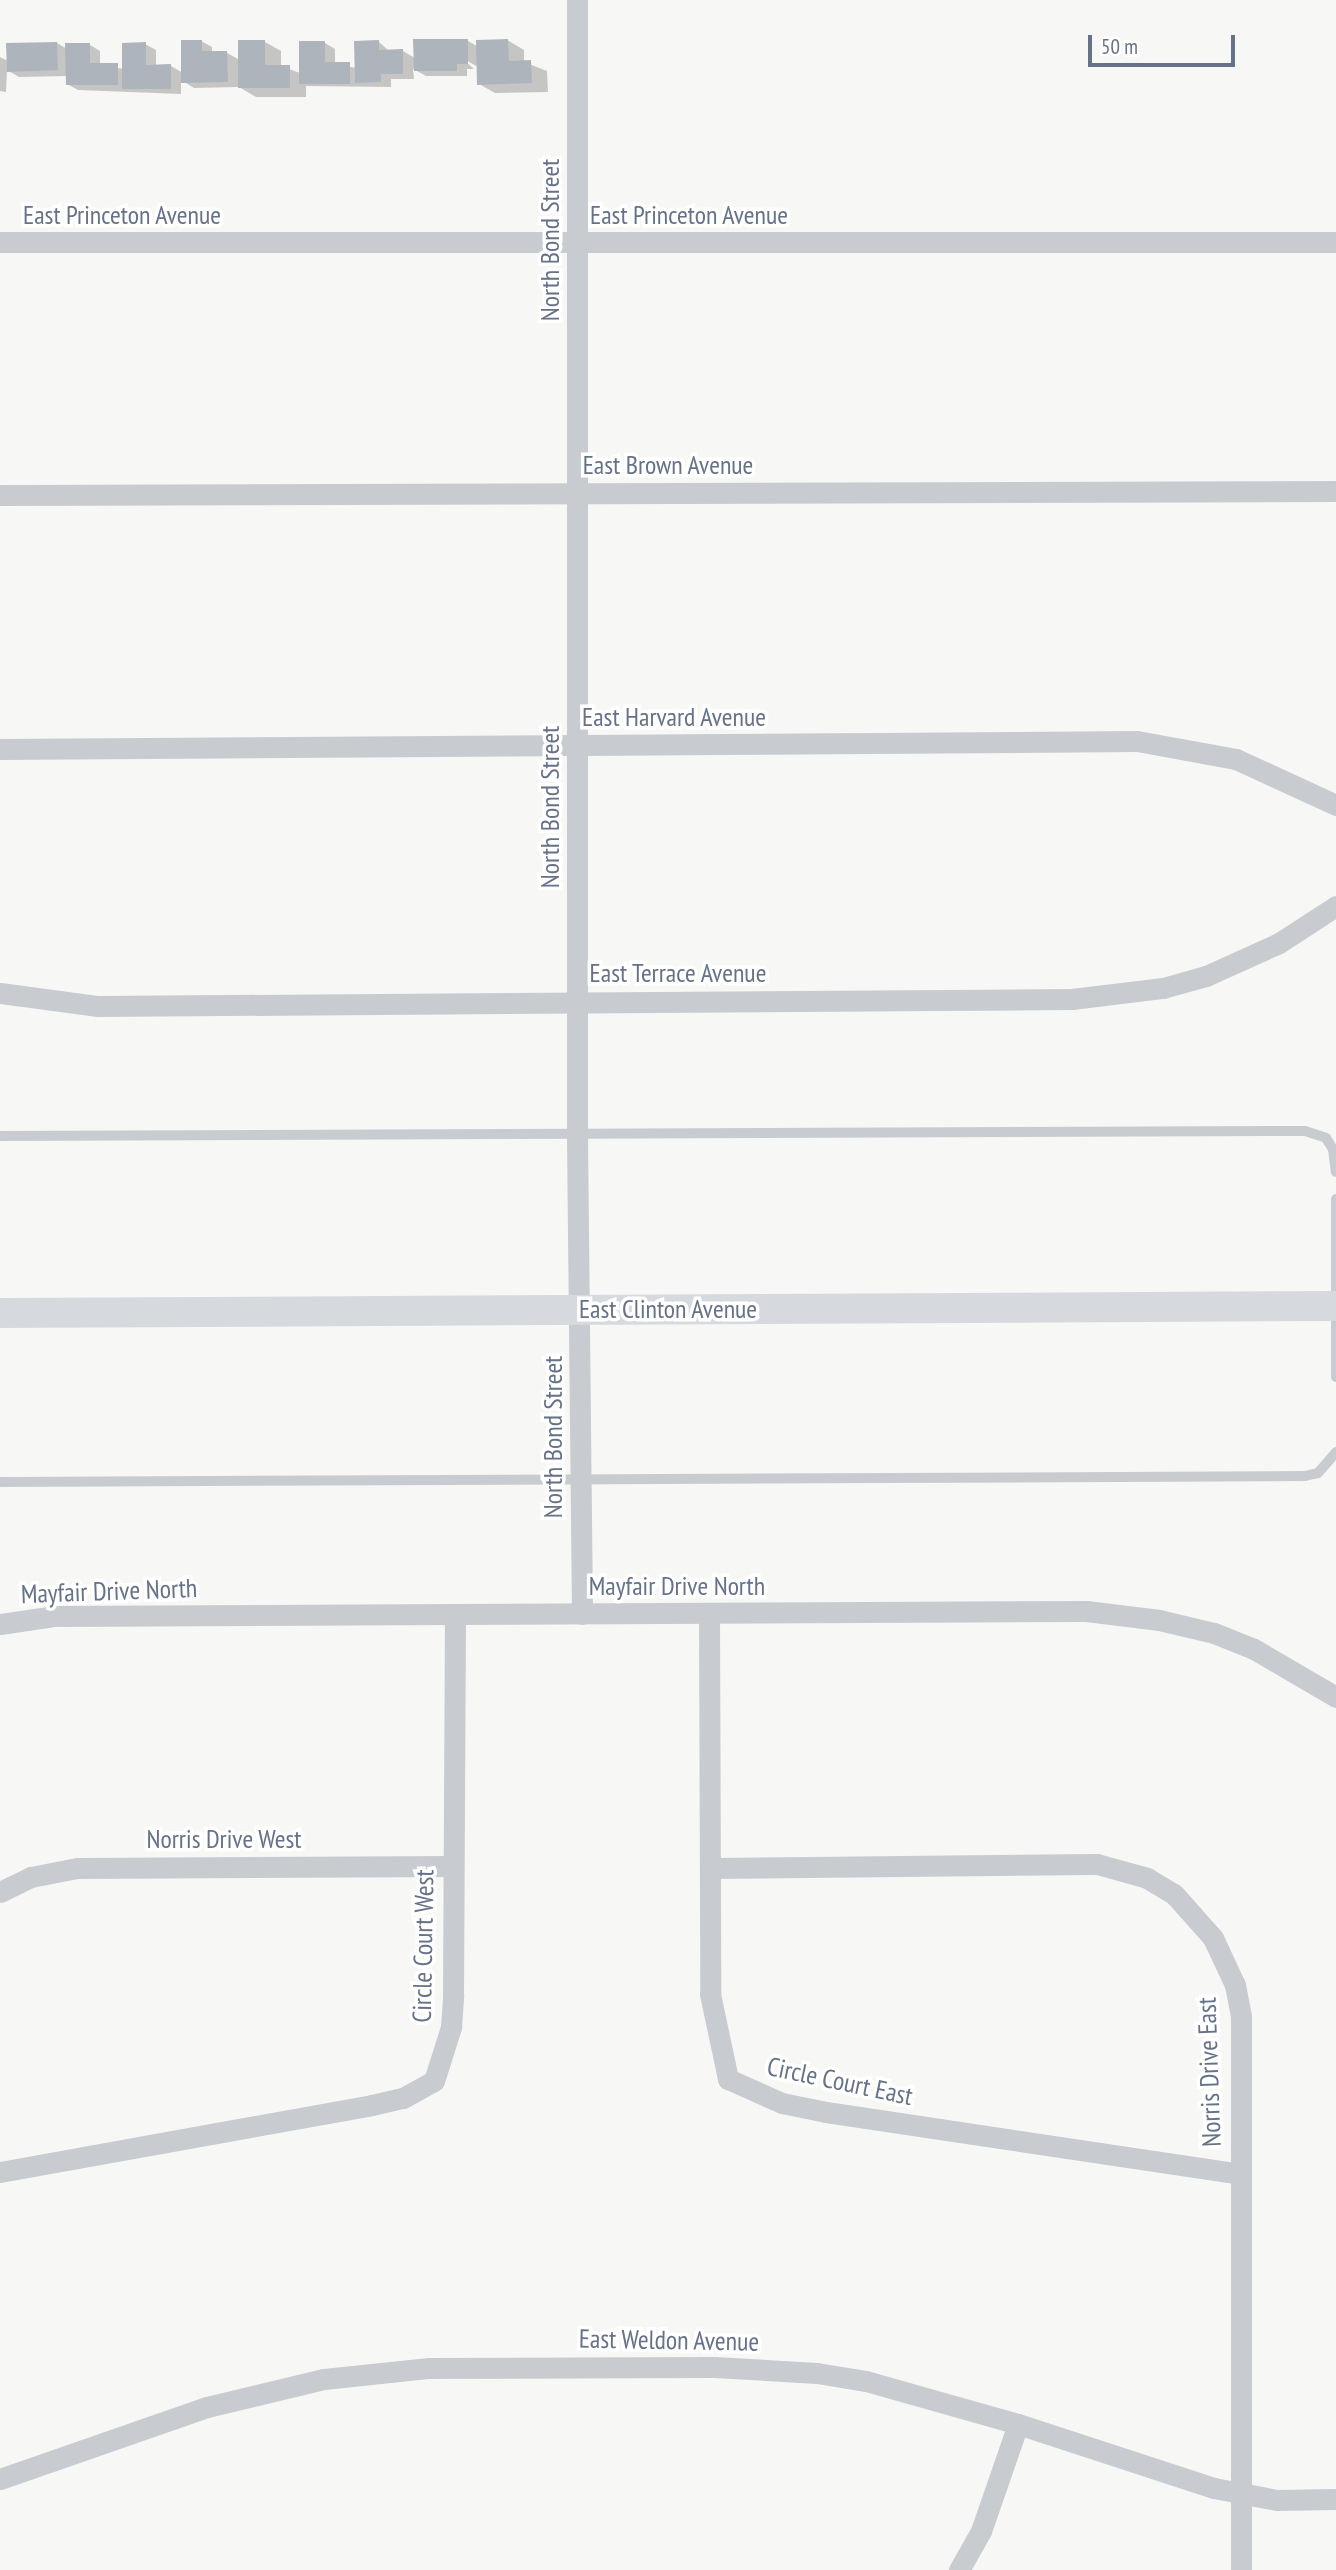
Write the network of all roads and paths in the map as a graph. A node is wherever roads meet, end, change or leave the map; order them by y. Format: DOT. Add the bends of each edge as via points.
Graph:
graph roads {
  1 [pos="577,0"];
  2 [pos="0,242"];
  3 [pos="1336,242"];
  4 [pos="579,244"];
  5 [pos="1336,491"];
  6 [pos="578,493"];
  7 [pos="0,495"];
  8 [pos="579,746"];
  9 [pos="0,750"];
  10 [pos="1336,805"];
  11 [pos="1336,906"];
  12 [pos="0,993"];
  13 [pos="577,1001"];
  14 [pos="0,1136"];
  15 [pos="577,1136"];
  16 [pos="1336,1172"];
  17 [pos="1336,1199"];
  18 [pos="1335,1306"];
  19 [pos="579,1310"];
  20 [pos="0,1313"];
  21 [pos="1336,1377"];
  22 [pos="1336,1452"];
  23 [pos="580,1478"];
  24 [pos="0,1482"];
  25 [pos="709,1613"];
  26 [pos="582,1614"];
  27 [pos="455,1617"];
  28 [pos="0,1624"];
  29 [pos="1336,1697"];
  30 [pos="453,1866"];
  31 [pos="711,1867"];
  32 [pos="0,1892"];
  33 [pos="0,2172"];
  34 [pos="1240,2174"];
  35 [pos="1018,2424"];
  36 [pos="0,2479"];
  37 [pos="1241,2495"];
  38 [pos="1336,2499"];
  39 [pos="959,2570"];
  40 [pos="1241,2570"];
  1 -- 4 [label="street, North Bond Street"];
  2 -- 4 [label="street, East Princeton Avenue"];
  3 -- 4 [label="street, East Princeton Avenue"];
  4 -- 6 [label="street, North Bond Street"];
  5 -- 6 [label="street, East Brown Avenue"];
  6 -- 7 [label="street, East Brown Avenue"];
  6 -- 8 [label="street, North Bond Street"];
  8 -- 9 [label="street, East Harvard Avenue"];
  8 -- 10 [label="street, East Harvard Avenue" via="1136,741 1185,746 1236,759"];
  8 -- 13 [label="street, North Bond Street"];
  11 -- 13 [label="street, East Terrace Avenue" via="1303,930 1230,966 1163,988 1121,995"];
  12 -- 13 [label="street, East Terrace Avenue" via="52,1004 98,1006"];
  13 -- 15 [label="street, North Bond Street"];
  14 -- 15 [label="lane"];
  15 -- 16 [label="lane" via="1305,1131 1326,1138 1333,1149"];
  15 -- 19 [label="street, North Bond Street"];
  17 -- 18 [label="lane"];
  18 -- 19 [label="main road, East Clinton Avenue"];
  18 -- 21 [label="lane"];
  19 -- 20 [label="main road, East Clinton Avenue"];
  19 -- 23 [label="street, North Bond Street"];
  22 -- 23 [label="lane" via="1318,1473 1305,1476"];
  23 -- 24 [label="lane"];
  23 -- 26 [label="street, North Bond Street"];
  25 -- 26 [label="street, Mayfair Drive North"];
  25 -- 29 [label="street, Mayfair Drive North" via="1126,1614 1214,1633 1254,1649"];
  25 -- 31 [label="street, Circle Court East"];
  26 -- 27 [label="street, Mayfair Drive North"];
  27 -- 28 [label="street, Mayfair Drive North" via="55,1616"];
  27 -- 30 [label="street, Circle Court West"];
  30 -- 32 [label="street, Norris Drive West" via="77,1868 32,1877"];
  30 -- 33 [label="street, Circle Court West" via="451,2027 434,2081 403,2098 372,2105"];
  31 -- 34 [label="street, Circle Court East" via="710,1994 728,2079 782,2103 826,2112"];
  31 -- 34 [label="street, Norris Drive East" via="1076,1863 1147,1878 1174,1894 1196,1915 1213,1938 1235,1985 1241,2016"];
  34 -- 37 [label="street, Norris Drive East"];
  35 -- 36 [label="street, East Weldon Avenue" via="913,2392 817,2373 714,2367 429,2368 324,2379 262,2392"];
  35 -- 37 [label="street, East Weldon Avenue"];
  35 -- 39 [label="street" via="981,2531"];
  37 -- 38 [label="street, East Weldon Avenue"];
  37 -- 40 [label="street, Norris Drive East"];
}
